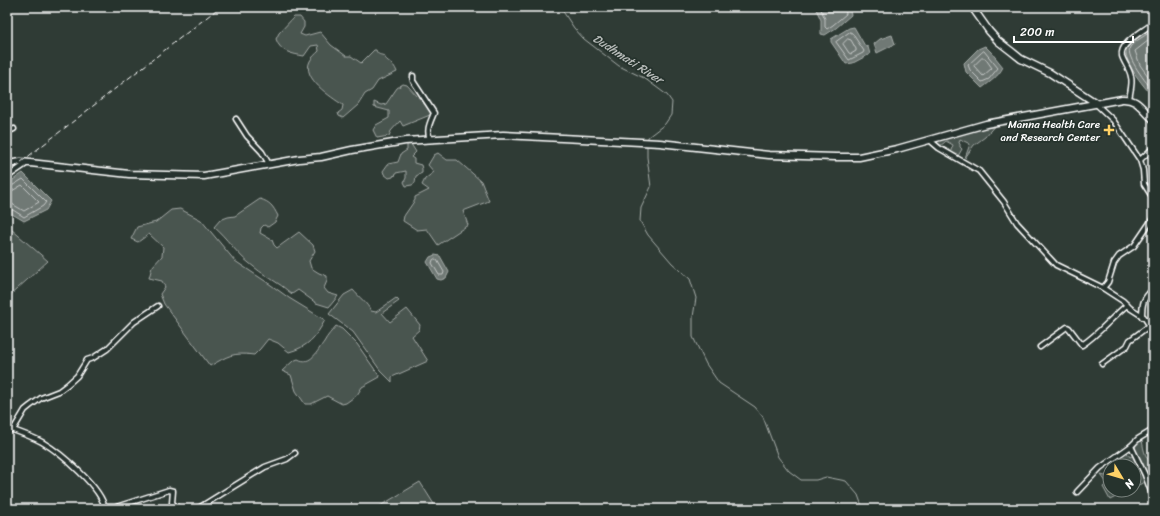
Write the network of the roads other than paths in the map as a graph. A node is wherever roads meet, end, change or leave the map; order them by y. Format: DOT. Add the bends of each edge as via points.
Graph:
graph roads {
  1 [pos="972,7"];
  2 [pos="1153,23"];
  3 [pos="413,76"];
  4 [pos="1129,99"];
  5 [pos="1096,103"];
  6 [pos="236,119"];
  7 [pos="1153,119"];
  8 [pos="14,128"];
  9 [pos="7,132"];
  10 [pos="932,139"];
  11 [pos="430,140"];
  12 [pos="1153,148"];
  13 [pos="1140,160"];
  14 [pos="7,164"];
  15 [pos="26,164"];
  16 [pos="269,164"];
  17 [pos="7,177"];
  18 [pos="1153,198"];
  19 [pos="1153,218"];
  20 [pos="1102,288"];
  21 [pos="1153,289"];
  22 [pos="1127,305"];
  23 [pos="158,306"];
  24 [pos="1142,317"];
  25 [pos="1149,326"];
  26 [pos="1153,331"];
  27 [pos="1040,347"];
  28 [pos="1102,364"];
  29 [pos="7,428"];
  30 [pos="13,430"];
  31 [pos="1153,430"];
  32 [pos="1131,446"];
  33 [pos="295,454"];
  34 [pos="1077,492"];
  35 [pos="1153,497"];
  36 [pos="105,509"];
  37 [pos="110,509"];
  38 [pos="179,509"];
  39 [pos="197,509"];
  1 -- 5 [label="main road" via="998,41 1016,55 1050,73"];
  2 -- 4 [label="street" via="1125,44 1122,51 1132,78"];
  3 -- 11 [label="street" via="413,81 434,113 428,126"];
  4 -- 5 [label="main road"];
  4 -- 7 [label="main road" via="1136,102"];
  5 -- 10 [label="main road" via="986,124"];
  5 -- 13 [label="street" via="1113,120"];
  6 -- 16 [label="street"];
  8 -- 9 [label="street"];
  10 -- 11 [label="main road" via="859,157 836,158 756,154 660,143 503,135"];
  10 -- 20 [label="street" via="939,148 979,171 1018,223 1056,265"];
  11 -- 16 [label="main road" via="405,141"];
  12 -- 13 [label="street"];
  13 -- 18 [label="street" via="1144,184"];
  14 -- 15 [label="main road"];
  15 -- 16 [label="main road" via="129,174 204,176"];
  15 -- 17 [label="street"];
  19 -- 20 [label="street" via="1134,246 1119,256 1108,282"];
  20 -- 22 [label="street"];
  21 -- 24 [label="street" via="1144,299"];
  22 -- 24 [label="street"];
  22 -- 27 [label="street" via="1082,345 1067,327"];
  23 -- 30 [label="street" via="134,322 107,349 87,360 77,376 67,385 25,410"];
  24 -- 25 [label="street"];
  25 -- 26 [label="street"];
  25 -- 28 [label="street"];
  29 -- 30 [label="street"];
  30 -- 36 [label="street" via="43,443 61,456 95,488 102,498"];
  31 -- 32 [label="street"];
  32 -- 34 [label="street" via="1100,468"];
  32 -- 35 [label="street"];
  33 -- 39 [label="street" via="265,467"];
  37 -- 38 [label="street" via="169,490 173,491 172,503"];
}
